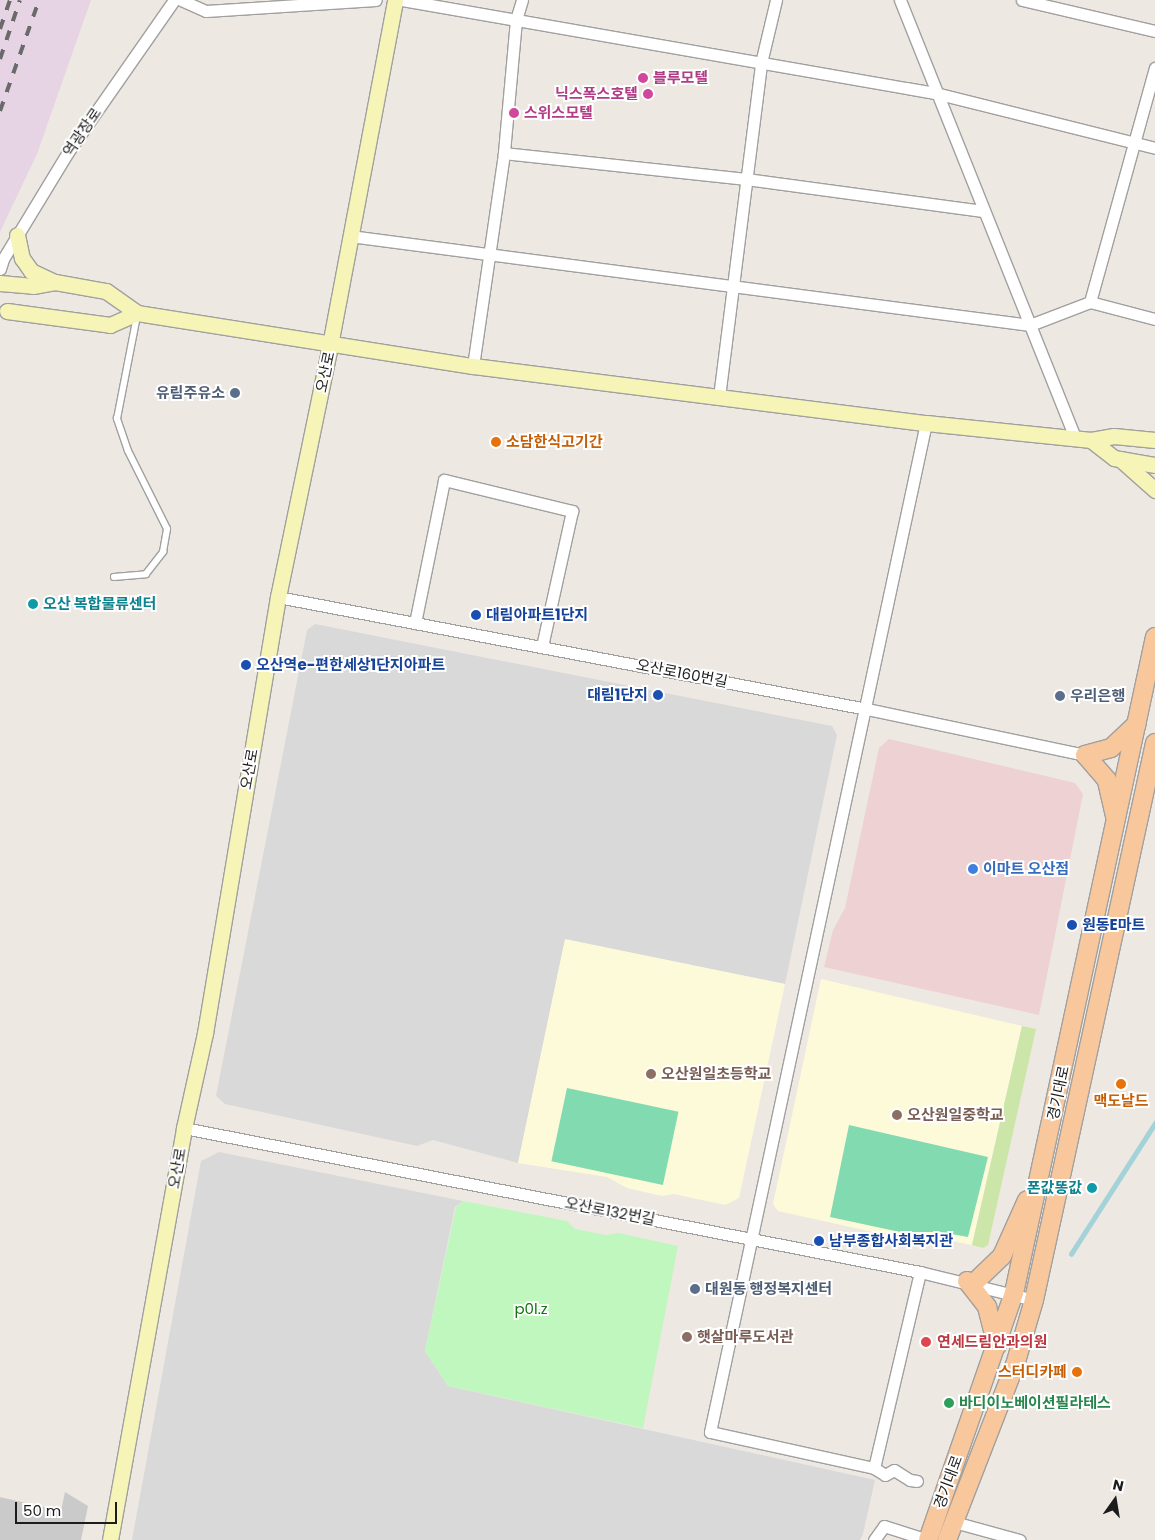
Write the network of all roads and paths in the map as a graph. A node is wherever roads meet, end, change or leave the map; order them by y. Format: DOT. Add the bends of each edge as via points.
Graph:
graph roads {
  1 [pos="174,0"];
  2 [pos="181,0"];
  3 [pos="376,0"];
  4 [pos="395,0"];
  5 [pos="402,0"];
  6 [pos="522,0"];
  7 [pos="776,0"];
  8 [pos="900,0"];
  9 [pos="1022,0"];
  10 [pos="516,20"];
  11 [pos="1155,31"];
  12 [pos="761,63"];
  13 [pos="1155,68"];
  14 [pos="935,93"];
  15 [pos="1136,143"];
  16 [pos="1155,148"];
  17 [pos="504,153"];
  18 [pos="746,180"];
  19 [pos="983,211"];
  20 [pos="17,235"];
  21 [pos="350,236"];
  22 [pos="489,256"];
  23 [pos="0,269"];
  24 [pos="55,282"];
  25 [pos="0,283"];
  26 [pos="733,286"];
  27 [pos="1090,302"];
  28 [pos="4,308"];
  29 [pos="137,314"];
  30 [pos="1155,319"];
  31 [pos="1030,324"];
  32 [pos="330,345"];
  33 [pos="473,366"];
  34 [pos="719,397"];
  35 [pos="926,423"];
  36 [pos="1076,438"];
  37 [pos="1091,440"];
  38 [pos="1155,440"];
  39 [pos="1120,459"];
  40 [pos="1155,465"];
  41 [pos="1155,490"];
  42 [pos="114,578"];
  43 [pos="278,597"];
  44 [pos="415,623"];
  45 [pos="1155,637"];
  46 [pos="542,646"];
  47 [pos="1152,672"];
  48 [pos="867,709"];
  49 [pos="1137,724"];
  50 [pos="1155,743"];
  51 [pos="1085,755"];
  52 [pos="1116,821"];
  53 [pos="184,1128"];
  54 [pos="1043,1163"];
  55 [pos="751,1238"];
  56 [pos="920,1272"];
  57 [pos="971,1282"];
  58 [pos="1014,1293"];
  59 [pos="1034,1300"];
  60 [pos="997,1346"];
  61 [pos="874,1468"];
  62 [pos="917,1480"];
  63 [pos="954,1522"];
  64 [pos="110,1540"];
  65 [pos="874,1540"];
  66 [pos="928,1540"];
  67 [pos="947,1540"];
  68 [pos="1020,1540"];
  1 -- 20 [label="street, 역광장로" via="68,152"];
  2 -- 3 [label="street" via="206,11"];
  4 -- 21 [label="street, 오산로"];
  5 -- 10 [label="street"];
  6 -- 10 [label="street"];
  7 -- 12 [label="street"];
  8 -- 14 [label="street"];
  9 -- 11 [label="street"];
  10 -- 12 [label="street"];
  10 -- 17 [label="street"];
  12 -- 14 [label="street"];
  12 -- 18 [label="street"];
  13 -- 15 [label="street"];
  14 -- 15 [label="street"];
  14 -- 19 [label="street"];
  15 -- 16 [label="street"];
  15 -- 27 [label="street"];
  17 -- 18 [label="street"];
  17 -- 22 [label="street"];
  18 -- 19 [label="street"];
  18 -- 26 [label="street"];
  19 -- 31 [label="street"];
  20 -- 23 [label="street, 역광장로"];
  20 -- 24 [label="street" via="22,258 31,271"];
  21 -- 22 [label="street"];
  21 -- 32 [label="street, 오산로"];
  22 -- 26 [label="street"];
  22 -- 33 [label="street"];
  24 -- 25 [label="street" via="33,286"];
  24 -- 29 [label="street" via="106,291"];
  26 -- 31 [label="street"];
  26 -- 34 [label="street"];
  27 -- 30 [label="street"];
  27 -- 31 [label="street"];
  28 -- 29 [label="street" via="110,325"];
  29 -- 32 [label="street"];
  29 -- 42 [label="lane" via="117,419 128,451 168,529 163,552 146,574"];
  31 -- 36 [label="street"];
  32 -- 33 [label="street"];
  32 -- 43 [label="street, 오산로"];
  33 -- 34 [label="street"];
  34 -- 35 [label="street"];
  35 -- 36 [label="street"];
  35 -- 48 [label="street"];
  36 -- 37 [label="street"];
  37 -- 38 [label="street" via="1114,436"];
  37 -- 39 [label="street"];
  39 -- 40 [label="street"];
  39 -- 41 [label="street"];
  43 -- 44 [label="street, 오산로160번길"];
  43 -- 53 [label="street, 오산로" via="204,1033"];
  44 -- 46 [label="street, 오산로160번길"];
  44 -- 46 [label="street" via="444,480 572,511"];
  45 -- 47 [label="main road, 경기대로"];
  46 -- 48 [label="street, 오산로160번길"];
  47 -- 49 [label="main road, 경기대로"];
  48 -- 51 [label="street, 오산로160번길"];
  48 -- 55 [label="street"];
  49 -- 51 [label="main road" via="1111,748"];
  49 -- 52 [label="main road, 경기대로"];
  50 -- 59 [label="main road, 경기대로"];
  51 -- 52 [label="main road" via="1107,780"];
  52 -- 54 [label="main road, 경기대로"];
  53 -- 55 [label="street, 오산로132번길"];
  53 -- 64 [label="street, 오산로"];
  54 -- 57 [label="main road" via="1002,1256"];
  54 -- 58 [label="main road, 경기대로"];
  55 -- 56 [label="street, 오산로132번길"];
  55 -- 61 [label="street" via="710,1432"];
  56 -- 57 [label="street, 오산로132번길"];
  56 -- 61 [label="street"];
  57 -- 58 [label="street, 오산로132번길"];
  57 -- 60 [label="main road" via="987,1307"];
  58 -- 59 [label="street, 오산로132번길"];
  58 -- 60 [label="main road, 경기대로"];
  59 -- 63 [label="main road, 경기대로" via="1015,1365"];
  60 -- 66 [label="main road, 경기대로"];
  61 -- 62 [label="street" via="885,1475 894,1470 910,1480"];
  63 -- 67 [label="main road, 경기대로"];
  63 -- 68 [label="street"];
  65 -- 66 [label="street" via="884,1526"];
}
